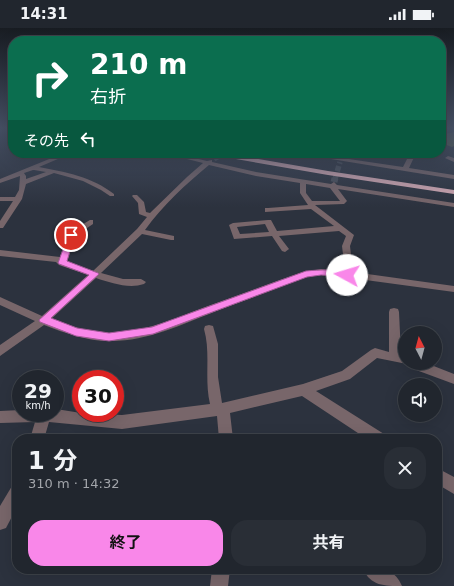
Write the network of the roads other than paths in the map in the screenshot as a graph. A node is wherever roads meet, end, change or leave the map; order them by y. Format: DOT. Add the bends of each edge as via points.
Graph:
graph roads {
  1 [pos="57,158"];
  2 [pos="211,158"];
  3 [pos="266,158"];
  4 [pos="321,158"];
  5 [pos="343,158"];
  6 [pos="411,158"];
  7 [pos="340,162"];
  8 [pos="34,168"];
  9 [pos="405,170"];
  10 [pos="52,172"];
  11 [pos="21,174"];
  12 [pos="454,177"];
  13 [pos="0,181"];
  14 [pos="303,182"];
  15 [pos="22,183"];
  16 [pos="333,184"];
  17 [pos="454,187"];
  18 [pos="454,192"];
  19 [pos="112,195"];
  20 [pos="134,196"];
  21 [pos="19,198"];
  22 [pos="0,199"];
  23 [pos="310,204"];
  24 [pos="454,206"];
  25 [pos="268,210"];
  26 [pos="152,216"];
  27 [pos="90,222"];
  28 [pos="0,226"];
  29 [pos="342,228"];
  30 [pos="140,231"];
  31 [pos="172,238"];
  32 [pos="285,249"];
  33 [pos="0,253"];
  34 [pos="62,263"];
  35 [pos="349,271"];
  36 [pos="95,274"];
  37 [pos="141,282"];
  38 [pos="454,289"];
  39 [pos="0,301"];
  40 [pos="394,312"];
  41 [pos="44,320"];
  42 [pos="209,329"];
  43 [pos="398,343"];
  44 [pos="0,351"];
  45 [pos="398,358"];
  46 [pos="430,370"];
  47 [pos="454,379"];
  48 [pos="303,390"];
  49 [pos="220,408"];
  50 [pos="12,416"];
  51 [pos="64,416"];
  52 [pos="0,417"];
  53 [pos="42,422"];
  54 [pos="38,434"];
  55 [pos="225,434"];
  56 [pos="372,434"];
  57 [pos="442,478"];
  58 [pos="454,486"];
  59 [pos="12,500"];
  60 [pos="0,522"];
  61 [pos="220,574"];
  62 [pos="378,574"];
  63 [pos="219,586"];
  64 [pos="393,586"];
  1 -- 8 [label="street"];
  2 -- 14 [label="street" via="256,174"];
  2 -- 18 [label="highway"];
  2 -- 26 [label="street"];
  3 -- 17 [label="highway"];
  4 -- 7 [label="street"];
  5 -- 7 [label="street"];
  6 -- 9 [label="street"];
  7 -- 9 [label="street"];
  8 -- 10 [label="street"];
  8 -- 11 [label="street"];
  9 -- 12 [label="street"];
  10 -- 15 [label="street"];
  10 -- 19 [label="street" via="89,180"];
  11 -- 13 [label="street"];
  11 -- 15 [label="street"];
  14 -- 16 [label="street"];
  14 -- 23 [label="street" via="303,193"];
  15 -- 21 [label="street"];
  16 -- 23 [label="street" via="344,201 342,203"];
  16 -- 24 [label="street"];
  20 -- 26 [label="street" via="141,202 143,214"];
  21 -- 22 [label="street"];
  21 -- 28 [label="street"];
  23 -- 25 [label="street" via="306,208"];
  23 -- 29 [label="street"];
  26 -- 30 [label="street"];
  27 -- 34 [label="street" via="71,235"];
  29 -- 32 [label="street" via="274,234"];
  29 -- 35 [label="street" via="350,235 346,246"];
  30 -- 31 [label="street"];
  30 -- 36 [label="street"];
  33 -- 34 [label="street" via="59,260"];
  34 -- 36 [label="street"];
  36 -- 37 [label="street" via="134,284"];
  36 -- 41 [label="street"];
  38 -- 41 [label="street" via="321,272 306,274 153,330 133,334 109,337 76,332"];
  39 -- 41 [label="street" via="34,318"];
  40 -- 43 [label="street"];
  41 -- 44 [label="street"];
  42 -- 49 [label="street" via="214,342 213,392"];
  45 -- 48 [label="street" via="375,352 346,375"];
  46 -- 47 [label="street"];
  48 -- 49 [label="street"];
  48 -- 56 [label="street"];
  49 -- 51 [label="street" via="122,422"];
  49 -- 55 [label="street"];
  50 -- 52 [label="street"];
  53 -- 54 [label="street"];
  57 -- 58 [label="street"];
  59 -- 60 [label="street"];
  61 -- 63 [label="street"];
  62 -- 64 [label="street"];
}
